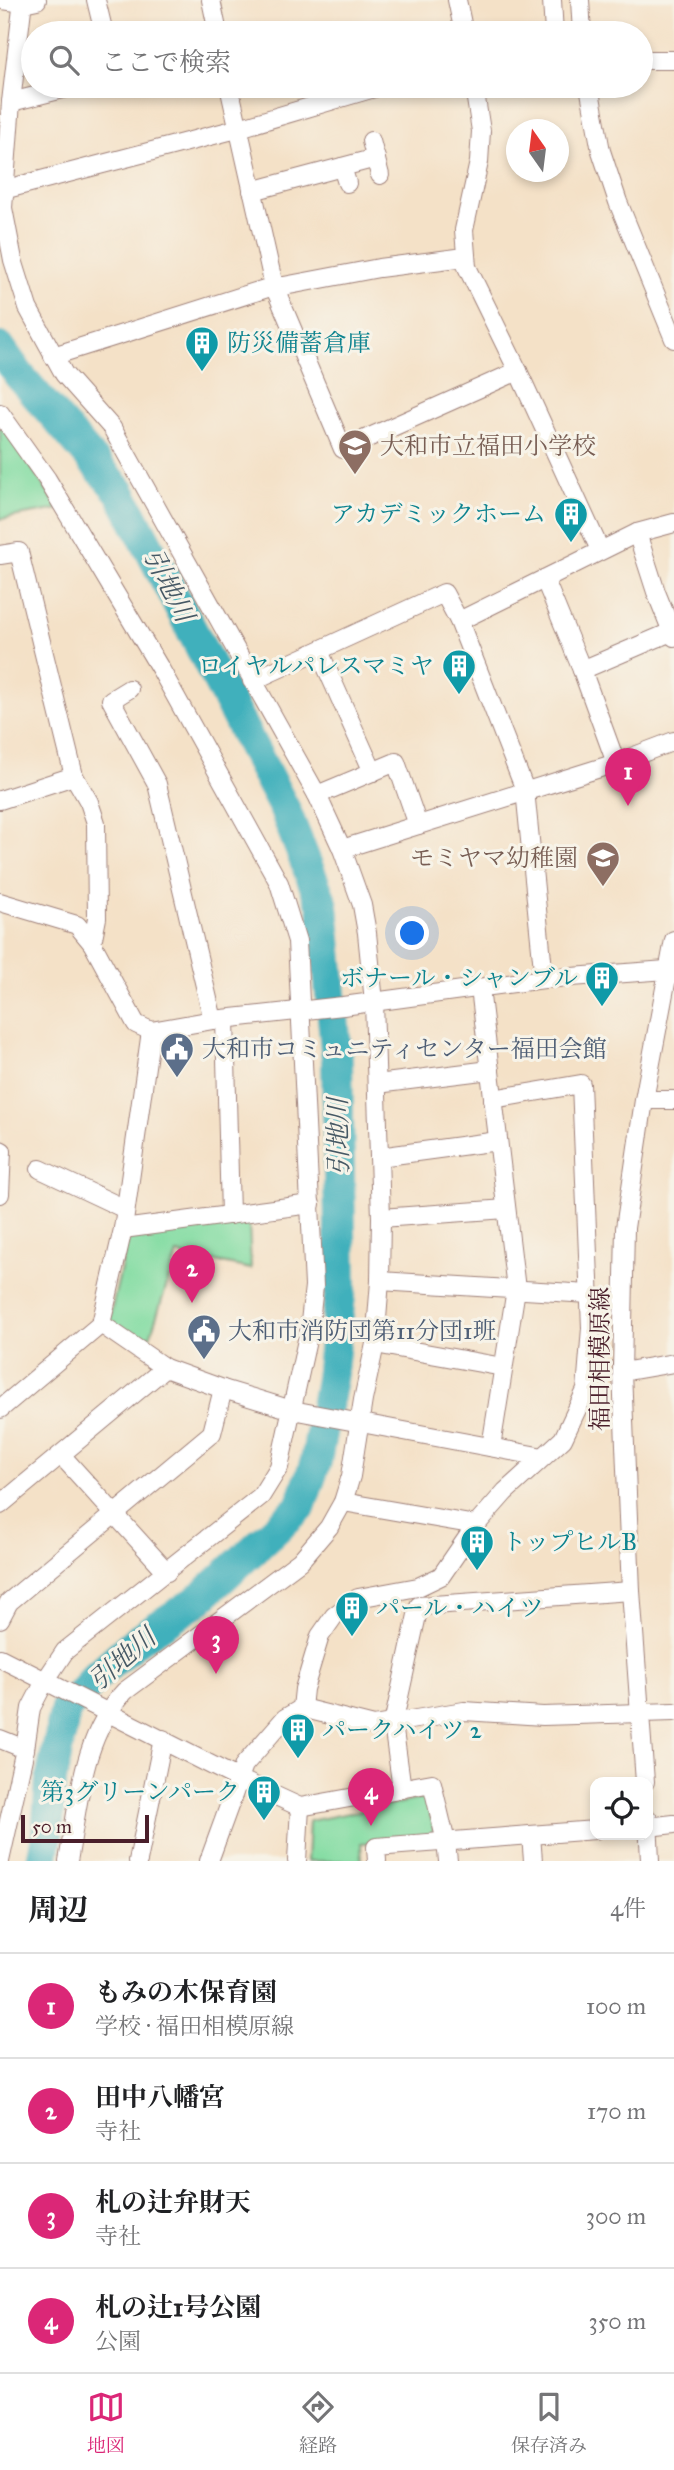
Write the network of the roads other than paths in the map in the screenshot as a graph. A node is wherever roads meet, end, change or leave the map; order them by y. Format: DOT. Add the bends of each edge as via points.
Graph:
graph roads {
  1 [pos="3,0"];
  2 [pos="96,0"];
  3 [pos="211,0"];
  4 [pos="457,0"];
  5 [pos="552,0"];
  6 [pos="580,0"];
  7 [pos="28,1"];
  8 [pos="24,21"];
  9 [pos="101,21"];
  10 [pos="215,21"];
  11 [pos="461,21"];
  12 [pos="553,21"];
  13 [pos="581,21"];
  14 [pos="21,40"];
  15 [pos="653,60"];
  16 [pos="674,60"];
  17 [pos="26,98"];
  18 [pos="232,98"];
  19 [pos="340,98"];
  20 [pos="476,98"];
  21 [pos="591,98"];
  22 [pos="10,102"];
  23 [pos="238,128"];
  24 [pos="376,158"];
  25 [pos="3,190"];
  26 [pos="252,191"];
  27 [pos="465,257"];
  28 [pos="274,286"];
  29 [pos="674,340"];
  30 [pos="53,356"];
  31 [pos="518,371"];
  32 [pos="0,413"];
  33 [pos="674,523"];
  34 [pos="637,533"];
  35 [pos="600,550"];
  36 [pos="0,555"];
  37 [pos="545,580"];
  38 [pos="459,621"];
  39 [pos="673,635"];
  40 [pos="318,651"];
  41 [pos="582,670"];
  42 [pos="252,681"];
  43 [pos="128,689"];
  44 [pos="674,741"];
  45 [pos="616,763"];
  46 [pos="373,772"];
  47 [pos="74,776"];
  48 [pos="525,790"];
  49 [pos="317,795"];
  50 [pos="0,800"];
  51 [pos="418,825"];
  52 [pos="342,849"];
  53 [pos="0,902"];
  54 [pos="674,940"];
  55 [pos="92,943"];
  56 [pos="667,970"];
  57 [pos="544,979"];
  58 [pos="480,988"];
  59 [pos="374,1002"];
  60 [pos="307,1010"];
  61 [pos="219,1020"];
  62 [pos="151,1031"];
  63 [pos="490,1070"];
  64 [pos="377,1084"];
  65 [pos="493,1099"];
  66 [pos="644,1100"];
  67 [pos="674,1100"];
  68 [pos="498,1141"];
  69 [pos="0,1150"];
  70 [pos="379,1157"];
  71 [pos="40,1169"];
  72 [pos="0,1194"];
  73 [pos="311,1204"];
  74 [pos="125,1209"];
  75 [pos="506,1209"];
  76 [pos="230,1215"];
  77 [pos="381,1218"];
  78 [pos="123,1229"];
  79 [pos="380,1282"];
  80 [pos="516,1289"];
  81 [pos="589,1294"];
  82 [pos="101,1324"];
  83 [pos="375,1344"];
  84 [pos="674,1363"];
  85 [pos="503,1367"];
  86 [pos="165,1368"];
  87 [pos="622,1372"];
  88 [pos="223,1389"];
  89 [pos="0,1409"];
  90 [pos="299,1411"];
  91 [pos="359,1422"];
  92 [pos="491,1447"];
  93 [pos="61,1455"];
  94 [pos="544,1457"];
  95 [pos="343,1502"];
  96 [pos="0,1505"];
  97 [pos="113,1513"];
  98 [pos="476,1525"];
  99 [pos="167,1573"];
  100 [pos="631,1591"];
  101 [pos="0,1619"];
  102 [pos="0,1658"];
  103 [pos="51,1684"];
  104 [pos="302,1709"];
  105 [pos="107,1711"];
  106 [pos="674,1712"];
  107 [pos="638,1713"];
  108 [pos="393,1724"];
  109 [pos="0,1739"];
  110 [pos="163,1740"];
  111 [pos="24,1749"];
  112 [pos="644,1777"];
  113 [pos="239,1779"];
  114 [pos="402,1789"];
  115 [pos="300,1807"];
  116 [pos="674,1824"];
  117 [pos="653,1826"];
  118 [pos="4,1829"];
  119 [pos="590,1830"];
  120 [pos="531,1835"];
  121 [pos="649,1840"];
  122 [pos="446,1842"];
  123 [pos="0,1861"];
  124 [pos="68,1861"];
  125 [pos="138,1861"];
  126 [pos="209,1861"];
  127 [pos="297,1861"];
  128 [pos="377,1861"];
  129 [pos="448,1861"];
  130 [pos="533,1861"];
  131 [pos="650,1861"];
  1 -- 7 [label="street"];
  2 -- 9 [label="street"];
  3 -- 10 [label="street"];
  4 -- 11 [label="street"];
  5 -- 12 [label="street"];
  6 -- 13 [label="street"];
  7 -- 8 [label="street"];
  14 -- 22 [label="street"];
  15 -- 16 [label="street"];
  17 -- 22 [label="street"];
  18 -- 23 [label="street"];
  19 -- 23 [label="street"];
  20 -- 27 [label="street" via="481,141 464,230"];
  21 -- 29 [label="street" via="614,189"];
  22 -- 25 [label="street"];
  23 -- 25 [label="street"];
  23 -- 26 [label="street"];
  24 -- 26 [label="street" via="345,175"];
  25 -- 30 [label="street" via="13,260 29,308"];
  26 -- 28 [label="street"];
  27 -- 28 [label="street"];
  27 -- 31 [label="street"];
  28 -- 30 [label="street"];
  28 -- 31 [label="street" via="343,449"];
  30 -- 42 [label="street" via="112,428"];
  31 -- 35 [label="street"];
  32 -- 60 [label="street" via="47,479 161,670 279,883 297,941"];
  33 -- 34 [label="street"];
  34 -- 35 [label="street"];
  34 -- 39 [label="street"];
  35 -- 37 [label="street"];
  36 -- 47 [label="street" via="19,552"];
  37 -- 38 [label="street"];
  37 -- 41 [label="street"];
  38 -- 40 [label="street" via="444,593"];
  38 -- 48 [label="street"];
  39 -- 41 [label="street"];
  40 -- 42 [label="street"];
  40 -- 46 [label="street"];
  41 -- 45 [label="street"];
  42 -- 49 [label="street"];
  43 -- 61 [label="street" via="111,700 157,784"];
  44 -- 45 [label="street"];
  45 -- 48 [label="street"];
  46 -- 49 [label="street"];
  46 -- 51 [label="street" via="396,762"];
  47 -- 50 [label="street"];
  47 -- 55 [label="street" via="96,823 97,918"];
  48 -- 51 [label="street"];
  48 -- 57 [label="street"];
  49 -- 52 [label="street"];
  51 -- 52 [label="street"];
  52 -- 59 [label="street" via="362,905"];
  53 -- 55 [label="street" via="78,925"];
  54 -- 56 [label="street, 福田相模原線"];
  55 -- 62 [label="street" via="136,1024"];
  56 -- 57 [label="street"];
  56 -- 66 [label="street, 福田相模原線"];
  57 -- 58 [label="street"];
  58 -- 59 [label="street"];
  58 -- 63 [label="street"];
  59 -- 60 [label="street"];
  59 -- 64 [label="street"];
  60 -- 61 [label="street"];
  60 -- 73 [label="street"];
  61 -- 62 [label="street"];
  61 -- 76 [label="street"];
  62 -- 74 [label="street"];
  63 -- 64 [label="street"];
  63 -- 65 [label="street"];
  64 -- 70 [label="street"];
  65 -- 68 [label="street"];
  65 -- 81 [label="street" via="581,1084"];
  66 -- 67 [label="street"];
  66 -- 87 [label="street, 福田相模原線" via="625,1228"];
  68 -- 70 [label="street"];
  68 -- 75 [label="street"];
  69 -- 72 [label="street"];
  70 -- 77 [label="street"];
  71 -- 74 [label="street"];
  73 -- 76 [label="street"];
  73 -- 90 [label="street" via="314,1286"];
  74 -- 78 [label="street"];
  75 -- 77 [label="street"];
  75 -- 80 [label="street"];
  76 -- 78 [label="street"];
  77 -- 79 [label="street"];
  78 -- 82 [label="street"];
  79 -- 80 [label="street"];
  79 -- 83 [label="street"];
  80 -- 81 [label="street"];
  80 -- 85 [label="street"];
  81 -- 94 [label="street" via="586,1390 563,1439"];
  82 -- 86 [label="street"];
  82 -- 89 [label="street"];
  83 -- 85 [label="street"];
  83 -- 91 [label="street"];
  84 -- 87 [label="street"];
  85 -- 92 [label="street"];
  86 -- 88 [label="street"];
  86 -- 93 [label="street"];
  87 -- 100 [label="street, 福田相模原線"];
  88 -- 90 [label="street"];
  88 -- 97 [label="street" via="212,1433"];
  90 -- 91 [label="street"];
  90 -- 99 [label="street" via="279,1467 261,1496"];
  91 -- 92 [label="street"];
  91 -- 95 [label="street"];
  92 -- 94 [label="street"];
  93 -- 96 [label="street"];
  93 -- 97 [label="street"];
  94 -- 98 [label="street"];
  95 -- 98 [label="street"];
  95 -- 105 [label="street" via="300,1561 125,1691"];
  97 -- 99 [label="street"];
  97 -- 101 [label="street" via="9,1602"];
  98 -- 104 [label="street" via="441,1576 418,1587 358,1598 334,1616 320,1636"];
  99 -- 103 [label="street" via="65,1651"];
  100 -- 107 [label="street, 福田相模原線"];
  100 -- 108 [label="street" via="419,1606"];
  102 -- 103 [label="street"];
  103 -- 105 [label="street"];
  103 -- 111 [label="street" via="31,1708"];
  104 -- 108 [label="street" via="374,1727"];
  104 -- 113 [label="street" via="285,1718 244,1765"];
  105 -- 110 [label="street"];
  105 -- 124 [label="street" via="88,1753"];
  106 -- 107 [label="street"];
  107 -- 108 [label="street" via="543,1716 464,1711"];
  107 -- 112 [label="street, 福田相模原線"];
  108 -- 114 [label="street"];
  109 -- 111 [label="street"];
  110 -- 113 [label="street"];
  110 -- 125 [label="street"];
  111 -- 118 [label="street"];
  113 -- 115 [label="street"];
  113 -- 126 [label="street"];
  114 -- 115 [label="street"];
  114 -- 122 [label="street" via="432,1783"];
  115 -- 127 [label="street"];
  116 -- 117 [label="street"];
  118 -- 123 [label="street"];
  119 -- 120 [label="street"];
  120 -- 122 [label="street"];
  120 -- 130 [label="street"];
  121 -- 131 [label="street"];
  122 -- 128 [label="street" via="376,1847"];
  122 -- 129 [label="street"];
}
